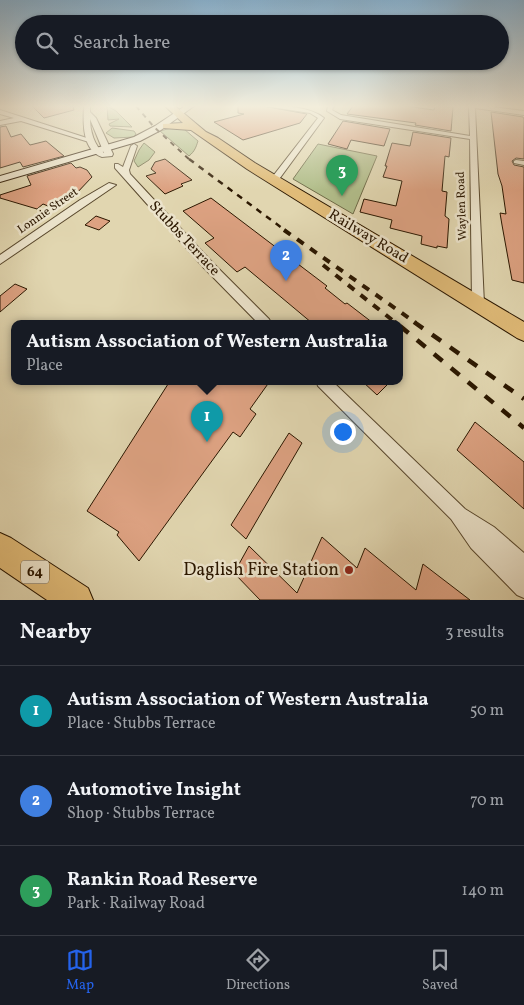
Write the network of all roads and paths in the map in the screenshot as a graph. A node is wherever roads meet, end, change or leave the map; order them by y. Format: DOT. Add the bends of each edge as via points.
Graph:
graph roads {
  1 [pos="66,134"];
  2 [pos="88,134"];
  3 [pos="98,134"];
  4 [pos="149,134"];
  5 [pos="150,134"];
  6 [pos="202,134"];
  7 [pos="210,134"];
  8 [pos="310,134"];
  9 [pos="448,134"];
  10 [pos="473,134"];
  11 [pos="473,138"];
  12 [pos="214,140"];
  13 [pos="91,141"];
  14 [pos="130,144"];
  15 [pos="103,150"];
  16 [pos="118,166"];
  17 [pos="126,175"];
  18 [pos="0,179"];
  19 [pos="274,180"];
  20 [pos="112,185"];
  21 [pos="0,260"];
  22 [pos="478,304"];
  23 [pos="262,320"];
  24 [pos="524,332"];
  25 [pos="327,385"];
  26 [pos="457,513"];
  27 [pos="0,549"];
  28 [pos="524,566"];
  29 [pos="524,588"];
  30 [pos="76,600"];
  1 -- 13 [label="street"];
  2 -- 13 [label="street"];
  3 -- 15 [label="street"];
  4 -- 14 [label="main road"];
  5 -- 14 [label="main road"];
  6 -- 12 [label="main road, Railway Road"];
  7 -- 12 [label="main road, Railway Road"];
  8 -- 19 [label="street"];
  9 -- 11 [label="street"];
  10 -- 11 [label="street, Waylen Road"];
  11 -- 22 [label="street, Waylen Road"];
  12 -- 19 [label="main road, Railway Road"];
  13 -- 15 [label="street"];
  14 -- 15 [label="main road"];
  14 -- 17 [label="street"];
  15 -- 18 [label="main road" via="40,171"];
  16 -- 17 [label="street, Stubbs Terrace"];
  17 -- 23 [label="street, Stubbs Terrace"];
  19 -- 22 [label="main road, Railway Road"];
  20 -- 21 [label="street, Lonnie Street"];
  22 -- 24 [label="main road, Railway Road"];
  25 -- 26 [label="street"];
  26 -- 28 [label="street" via="488,533"];
  26 -- 29 [label="street" via="478,541"];
  27 -- 30 [label="main road, 64"];
}
